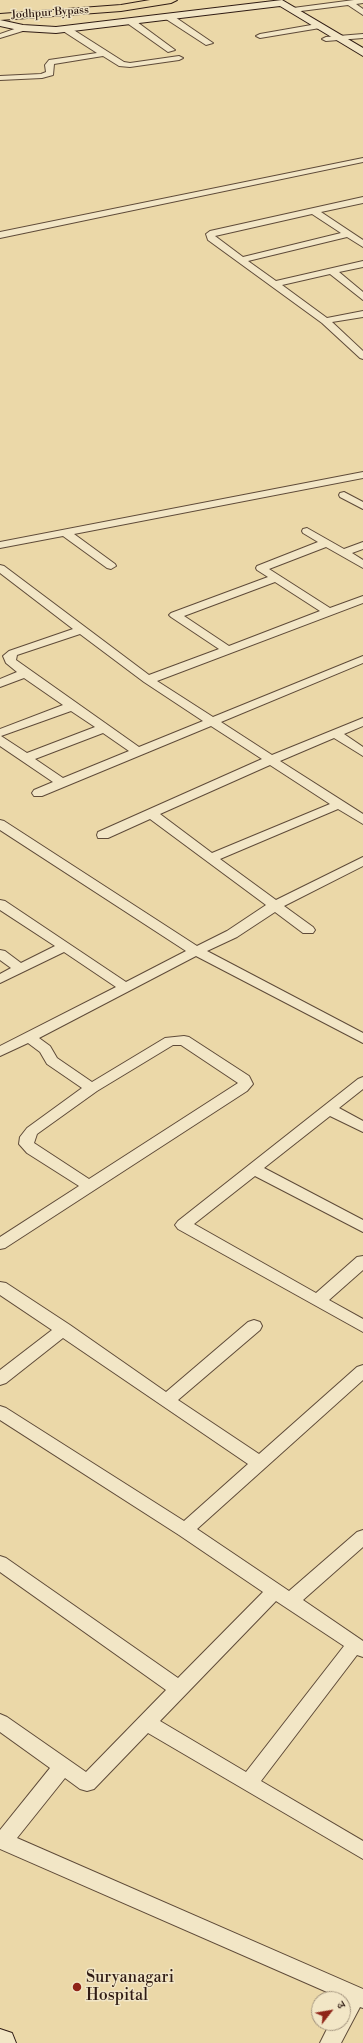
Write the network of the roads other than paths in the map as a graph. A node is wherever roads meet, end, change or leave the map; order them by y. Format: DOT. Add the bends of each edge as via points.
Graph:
graph roads {
  1 [pos="93,0"];
  2 [pos="171,0"];
  3 [pos="309,0"];
  4 [pos="281,1"];
  5 [pos="363,1"];
  6 [pos="350,3"];
  7 [pos="4,5"];
  8 [pos="314,7"];
  9 [pos="293,10"];
  10 [pos="363,13"];
  11 [pos="0,17"];
  12 [pos="169,17"];
  13 [pos="130,21"];
  14 [pos="0,23"];
  15 [pos="23,28"];
  16 [pos="66,29"];
  17 [pos="323,32"];
  18 [pos="0,36"];
  19 [pos="260,36"];
  20 [pos="363,36"];
  21 [pos="341,38"];
  22 [pos="209,42"];
  23 [pos="171,50"];
  24 [pos="363,53"];
  25 [pos="104,54"];
  26 [pos="179,58"];
  27 [pos="363,64"];
  28 [pos="0,78"];
  29 [pos="363,160"];
  30 [pos="363,200"];
  31 [pos="314,211"];
  32 [pos="348,234"];
  33 [pos="0,235"];
  34 [pos="363,244"];
  35 [pos="242,260"];
  36 [pos="363,264"];
  37 [pos="332,271"];
  38 [pos="275,284"];
  39 [pos="363,297"];
  40 [pos="363,314"];
  41 [pos="325,321"];
  42 [pos="359,347"];
  43 [pos="363,356"];
  44 [pos="363,475"];
  45 [pos="344,495"];
  46 [pos="363,506"];
  47 [pos="307,531"];
  48 [pos="66,532"];
  49 [pos="327,543"];
  50 [pos="0,545"];
  51 [pos="363,545"];
  52 [pos="343,553"];
  53 [pos="363,564"];
  54 [pos="111,566"];
  55 [pos="0,568"];
  56 [pos="276,578"];
  57 [pos="363,599"];
  58 [pos="329,612"];
  59 [pos="82,630"];
  60 [pos="228,650"];
  61 [pos="4,654"];
  62 [pos="363,659"];
  63 [pos="25,673"];
  64 [pos="148,680"];
  65 [pos="0,683"];
  66 [pos="72,706"];
  67 [pos="213,721"];
  68 [pos="363,722"];
  69 [pos="104,728"];
  70 [pos="0,733"];
  71 [pos="335,734"];
  72 [pos="3,746"];
  73 [pos="138,752"];
  74 [pos="363,752"];
  75 [pos="26,758"];
  76 [pos="273,759"];
  77 [pos="62,783"];
  78 [pos="38,793"];
  79 [pos="340,804"];
  80 [pos="151,814"];
  81 [pos="363,820"];
  82 [pos="0,824"];
  83 [pos="103,835"];
  84 [pos="211,858"];
  85 [pos="363,861"];
  86 [pos="274,906"];
  87 [pos="2,908"];
  88 [pos="308,930"];
  89 [pos="64,947"];
  90 [pos="196,950"];
  91 [pos="0,954"];
  92 [pos="21,969"];
  93 [pos="0,980"];
  94 [pos="125,987"];
  95 [pos="29,1037"];
  96 [pos="363,1039"];
  97 [pos="0,1052"];
  98 [pos="363,1082"];
  99 [pos="92,1088"];
  100 [pos="329,1109"];
  101 [pos="363,1127"];
  102 [pos="254,1169"];
  103 [pos="89,1186"];
  104 [pos="363,1227"];
  105 [pos="0,1244"];
  106 [pos="363,1261"];
  107 [pos="0,1288"];
  108 [pos="318,1300"];
  109 [pos="254,1326"];
  110 [pos="363,1326"];
  111 [pos="64,1329"];
  112 [pos="363,1371"];
  113 [pos="0,1379"];
  114 [pos="167,1400"];
  115 [pos="0,1412"];
  116 [pos="261,1464"];
  117 [pos="185,1530"];
  118 [pos="363,1537"];
  119 [pos="3,1569"];
  120 [pos="282,1596"];
  121 [pos="359,1648"];
  122 [pos="180,1690"];
  123 [pos="0,1722"];
  124 [pos="147,1723"];
  125 [pos="63,1766"];
  126 [pos="249,1783"];
  127 [pos="1,1840"];
  128 [pos="363,1851"];
  129 [pos="359,1998"];
  130 [pos="351,2008"];
  131 [pos="337,2031"];
  132 [pos="330,2043"];
  1 -- 7 [label="highway, Jodhpur Bypass"];
  2 -- 11 [label="highway, Jodhpur Bypass" via="121,8"];
  3 -- 8 [label="street"];
  4 -- 9 [label="main road"];
  4 -- 12 [label="main road"];
  5 -- 6 [label="street"];
  6 -- 8 [label="street"];
  6 -- 10 [label="street"];
  8 -- 9 [label="street"];
  9 -- 17 [label="main road"];
  12 -- 13 [label="main road"];
  12 -- 22 [label="street"];
  13 -- 16 [label="main road"];
  13 -- 23 [label="street"];
  14 -- 15 [label="main road"];
  15 -- 16 [label="main road"];
  15 -- 18 [label="street"];
  16 -- 25 [label="street"];
  17 -- 19 [label="street"];
  17 -- 21 [label="main road"];
  17 -- 27 [label="main road"];
  20 -- 21 [label="street"];
  21 -- 24 [label="main road"];
  25 -- 26 [label="street" via="122,64 130,65"];
  25 -- 28 [label="street" via="52,62 49,65 50,72 42,76"];
  29 -- 33 [label="street"];
  30 -- 31 [label="street"];
  31 -- 32 [label="street"];
  31 -- 35 [label="street" via="210,234 211,238"];
  32 -- 34 [label="street"];
  32 -- 35 [label="street"];
  35 -- 38 [label="street"];
  36 -- 37 [label="street"];
  37 -- 38 [label="street"];
  37 -- 39 [label="street"];
  38 -- 41 [label="street"];
  40 -- 41 [label="street"];
  41 -- 42 [label="street"];
  42 -- 43 [label="street"];
  44 -- 48 [label="street"];
  45 -- 46 [label="street"];
  47 -- 49 [label="street"];
  48 -- 50 [label="street"];
  48 -- 54 [label="street"];
  49 -- 52 [label="street"];
  49 -- 56 [label="street" via="261,568"];
  51 -- 52 [label="street"];
  52 -- 53 [label="street"];
  55 -- 59 [label="street"];
  56 -- 58 [label="street"];
  56 -- 60 [label="street" via="175,615"];
  57 -- 58 [label="street"];
  58 -- 60 [label="street"];
  59 -- 61 [label="street"];
  59 -- 64 [label="street"];
  60 -- 64 [label="street"];
  61 -- 63 [label="street"];
  62 -- 67 [label="street"];
  63 -- 65 [label="street"];
  63 -- 66 [label="street"];
  64 -- 67 [label="street"];
  66 -- 69 [label="street"];
  66 -- 70 [label="street"];
  67 -- 73 [label="street"];
  67 -- 76 [label="street"];
  68 -- 71 [label="street"];
  69 -- 73 [label="street"];
  69 -- 75 [label="street"];
  71 -- 74 [label="street"];
  71 -- 76 [label="street"];
  72 -- 75 [label="street"];
  73 -- 77 [label="street"];
  75 -- 77 [label="street"];
  76 -- 79 [label="street"];
  76 -- 80 [label="street"];
  77 -- 78 [label="street"];
  79 -- 81 [label="street"];
  79 -- 84 [label="street"];
  80 -- 83 [label="street"];
  80 -- 84 [label="street"];
  82 -- 90 [label="street"];
  84 -- 86 [label="street"];
  85 -- 86 [label="street"];
  86 -- 88 [label="street"];
  86 -- 90 [label="street" via="232,934"];
  87 -- 89 [label="street"];
  89 -- 92 [label="street"];
  89 -- 94 [label="street"];
  90 -- 94 [label="street"];
  90 -- 96 [label="street"];
  91 -- 92 [label="street"];
  92 -- 93 [label="street"];
  94 -- 95 [label="street"];
  95 -- 97 [label="street"];
  95 -- 99 [label="street" via="45,1048 52,1061"];
  98 -- 100 [label="street"];
  99 -- 103 [label="street" via="32,1131 27,1137 26,1144"];
  99 -- 103 [label="street" via="170,1041 178,1039 184,1040 233,1070 246,1084"];
  100 -- 101 [label="street"];
  100 -- 102 [label="street"];
  102 -- 104 [label="street"];
  102 -- 108 [label="street" via="183,1225"];
  103 -- 105 [label="street"];
  106 -- 108 [label="street"];
  107 -- 111 [label="street"];
  108 -- 110 [label="street"];
  109 -- 114 [label="street"];
  111 -- 113 [label="street"];
  111 -- 114 [label="street"];
  112 -- 116 [label="street"];
  114 -- 116 [label="street"];
  115 -- 117 [label="street"];
  116 -- 117 [label="street"];
  117 -- 120 [label="street"];
  118 -- 120 [label="street"];
  119 -- 122 [label="street"];
  120 -- 121 [label="street"];
  120 -- 122 [label="street"];
  121 -- 126 [label="street"];
  122 -- 124 [label="street"];
  123 -- 125 [label="street"];
  124 -- 125 [label="street" via="87,1783"];
  124 -- 126 [label="street"];
  125 -- 127 [label="street"];
  126 -- 128 [label="street"];
  127 -- 129 [label="street"];
  129 -- 130 [label="street"];
  131 -- 132 [label="street"];
}
